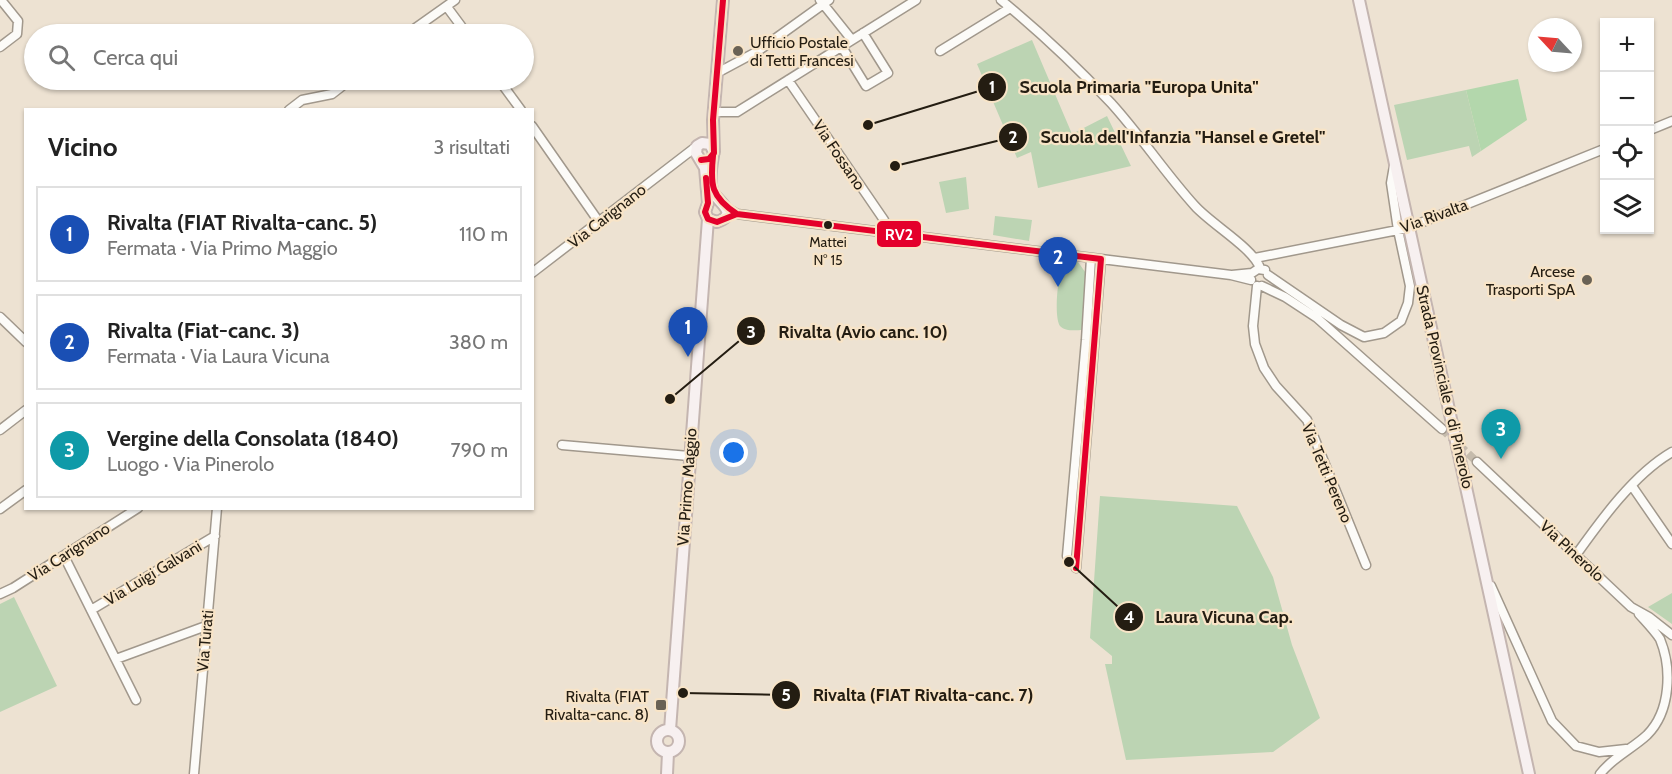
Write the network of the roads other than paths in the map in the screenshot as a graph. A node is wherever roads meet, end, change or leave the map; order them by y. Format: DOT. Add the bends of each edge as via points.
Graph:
graph roads {
  1 [pos="1,0"];
  2 [pos="455,0"];
  3 [pos="723,0"];
  4 [pos="916,0"];
  5 [pos="1002,0"];
  6 [pos="1359,0"];
  7 [pos="824,2"];
  8 [pos="447,7"];
  9 [pos="1011,8"];
  10 [pos="422,24"];
  11 [pos="460,24"];
  12 [pos="863,33"];
  13 [pos="852,40"];
  14 [pos="0,47"];
  15 [pos="842,47"];
  16 [pos="940,51"];
  17 [pos="717,73"];
  18 [pos="788,80"];
  19 [pos="337,90"];
  20 [pos="506,90"];
  21 [pos="292,108"];
  22 [pos="520,108"];
  23 [pos="713,116"];
  24 [pos="1672,121"];
  25 [pos="1654,128"];
  26 [pos="534,129"];
  27 [pos="700,145"];
  28 [pos="1600,150"];
  29 [pos="713,153"];
  30 [pos="681,159"];
  31 [pos="701,160"];
  32 [pos="717,212"];
  33 [pos="599,222"];
  34 [pos="1403,229"];
  35 [pos="883,232"];
  36 [pos="1253,256"];
  37 [pos="1091,258"];
  38 [pos="1101,259"];
  39 [pos="534,271"];
  40 [pos="1259,277"];
  41 [pos="0,317"];
  42 [pos="24,340"];
  43 [pos="24,412"];
  44 [pos="1442,429"];
  45 [pos="0,430"];
  46 [pos="562,445"];
  47 [pos="1672,452"];
  48 [pos="690,456"];
  49 [pos="1477,462"];
  50 [pos="1632,486"];
  51 [pos="24,491"];
  52 [pos="0,509"];
  53 [pos="135,510"];
  54 [pos="217,510"];
  55 [pos="215,536"];
  56 [pos="1672,544"];
  57 [pos="1576,555"];
  58 [pos="64,556"];
  59 [pos="1067,556"];
  60 [pos="1366,565"];
  61 [pos="1076,568"];
  62 [pos="1488,578"];
  63 [pos="0,594"];
  64 [pos="1631,606"];
  65 [pos="91,610"];
  66 [pos="206,626"];
  67 [pos="1672,635"];
  68 [pos="116,659"];
  69 [pos="136,700"];
  70 [pos="670,730"];
  71 [pos="1626,749"];
  72 [pos="668,753"];
  73 [pos="194,774"];
  74 [pos="667,774"];
  75 [pos="1529,774"];
  76 [pos="1600,774"];
  1 -- 14 [label="street" via="18,21 16,34"];
  2 -- 8 [label="street"];
  3 -- 17 [label="main road, Via Primo Maggio"];
  4 -- 12 [label="street"];
  5 -- 9 [label="street"];
  6 -- 34 [label="main road, Strada Provinciale 6 di Pinerolo" via="1395,163"];
  7 -- 13 [label="street"];
  7 -- 17 [label="street" via="758,51"];
  8 -- 10 [label="street"];
  8 -- 11 [label="street"];
  9 -- 16 [label="street"];
  9 -- 36 [label="street" via="1111,104 1195,206"];
  12 -- 13 [label="street"];
  12 -- 15 [label="street" via="888,73 866,86"];
  13 -- 15 [label="street"];
  15 -- 18 [label="street"];
  17 -- 23 [label="main road, Via Primo Maggio"];
  18 -- 23 [label="street" via="737,112"];
  18 -- 35 [label="street, Via Fossano" via="884,220"];
  19 -- 21 [label="street" via="302,100"];
  20 -- 22 [label="street"];
  23 -- 27 [label="main road, Via Primo Maggio"];
  23 -- 29 [label="main road, Via Primo Maggio"];
  24 -- 25 [label="street"];
  26 -- 33 [label="street"];
  27 -- 29 [label="main road" via="710,144"];
  27 -- 30 [label="street, Via Carignano"];
  27 -- 31 [label="main road" via="696,155"];
  28 -- 34 [label="street, Via Rivalta"];
  29 -- 31 [label="main road" via="707,160"];
  29 -- 32 [label="main road, Via Primo Maggio" via="712,190"];
  30 -- 31 [label="street"];
  30 -- 33 [label="street, Via Carignano"];
  31 -- 32 [label="main road, Via Primo Maggio"];
  32 -- 35 [label="street"];
  32 -- 48 [label="main road, Via Primo Maggio" via="705,243"];
  33 -- 39 [label="street, Via Carignano"];
  34 -- 36 [label="street, Via Rivalta"];
  34 -- 40 [label="street" via="1410,286 1408,303 1401,321 1384,333 1364,337 1354,333"];
  34 -- 62 [label="main road, Strada Provinciale 6 di Pinerolo" via="1435,340"];
  35 -- 37 [label="street"];
  36 -- 40 [label="street"];
  37 -- 38 [label="street"];
  37 -- 59 [label="street"];
  38 -- 40 [label="street"];
  38 -- 61 [label="street"];
  40 -- 44 [label="street" via="1334,331"];
  40 -- 60 [label="street, Via Tetti Pereno" via="1253,326 1255,344 1276,386 1307,420"];
  41 -- 42 [label="street"];
  43 -- 45 [label="street"];
  46 -- 48 [label="street"];
  47 -- 50 [label="street" via="1657,460"];
  48 -- 70 [label="main road, Via Primo Maggio"];
  49 -- 57 [label="street, Via Pinerolo"];
  50 -- 56 [label="street"];
  50 -- 57 [label="street"];
  51 -- 52 [label="street"];
  53 -- 58 [label="street, Via Carignano"];
  54 -- 55 [label="street, Via Turati"];
  55 -- 65 [label="street, Via Luigi Galvani"];
  55 -- 66 [label="street, Via Turati"];
  57 -- 64 [label="street, Via Pinerolo"];
  58 -- 63 [label="street, Via Carignano"];
  58 -- 65 [label="street"];
  62 -- 71 [label="street" via="1552,722 1576,746 1599,752"];
  62 -- 75 [label="main road, Strada Provinciale 6 di Pinerolo"];
  64 -- 67 [label="street, Via Pinerolo"];
  64 -- 71 [label="street" via="1661,641 1671,678 1666,703 1655,724"];
  65 -- 68 [label="street"];
  66 -- 68 [label="street"];
  66 -- 73 [label="street, Via Turati"];
  68 -- 69 [label="street"];
  70 -- 72 [label="main road" via="678,735 679,744"];
  70 -- 72 [label="main road" via="657,741"];
  71 -- 76 [label="street"];
  72 -- 74 [label="main road"];
}
